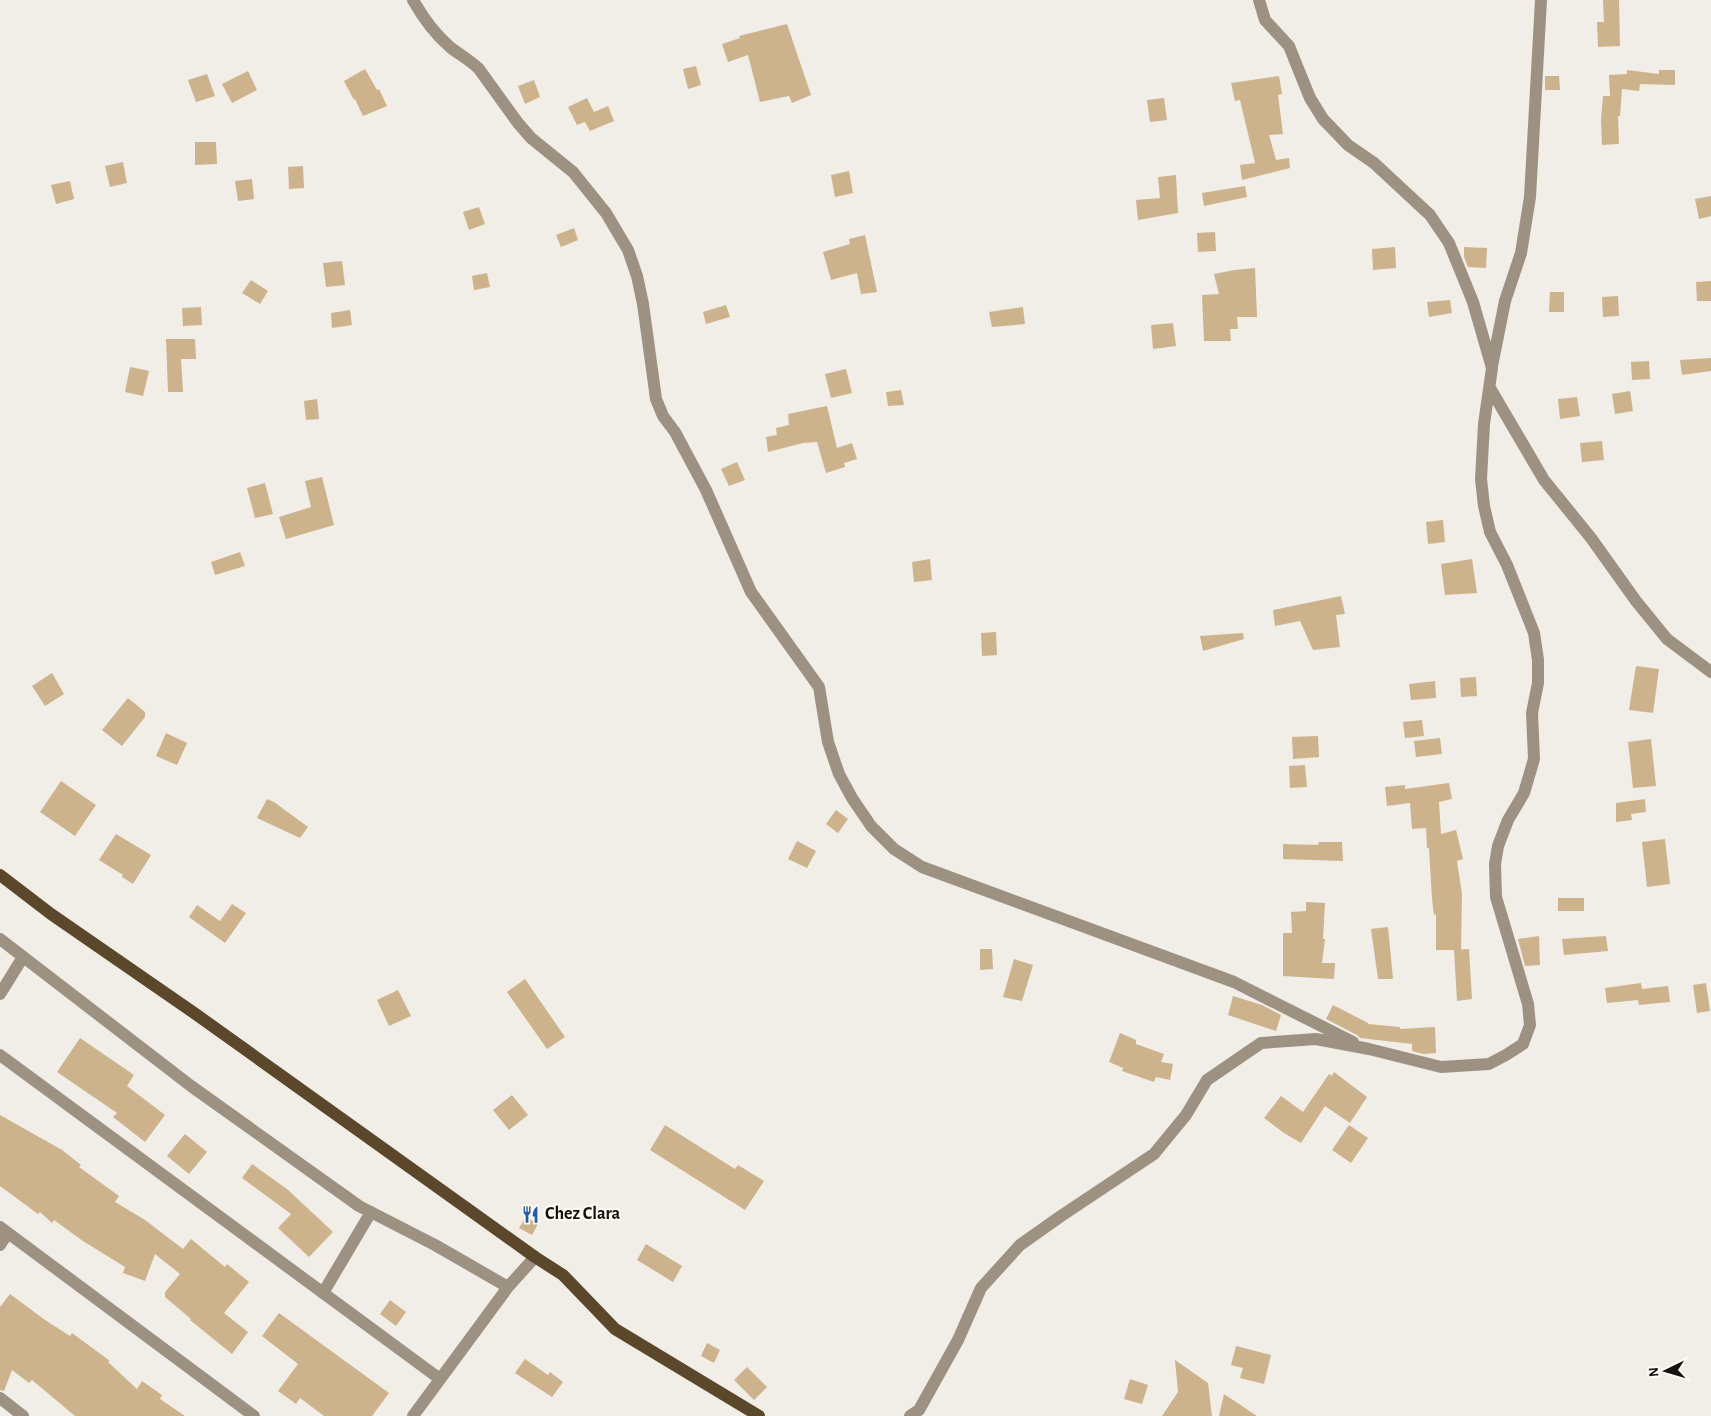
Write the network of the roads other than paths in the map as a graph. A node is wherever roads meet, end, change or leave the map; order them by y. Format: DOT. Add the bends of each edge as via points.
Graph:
graph roads {
  1 [pos="413,0"];
  2 [pos="1259,0"];
  3 [pos="1541,0"];
  4 [pos="1492,368"];
  5 [pos="1490,388"];
  6 [pos="1711,672"];
  7 [pos="0,875"];
  8 [pos="0,939"];
  9 [pos="23,957"];
  10 [pos="0,994"];
  11 [pos="1369,1049"];
  12 [pos="0,1055"];
  13 [pos="371,1212"];
  14 [pos="4,1230"];
  15 [pos="0,1245"];
  16 [pos="535,1257"];
  17 [pos="508,1287"];
  18 [pos="323,1294"];
  19 [pos="440,1379"];
  20 [pos="0,1398"];
  21 [pos="24,1416"];
  22 [pos="254,1416"];
  23 [pos="413,1416"];
  24 [pos="759,1416"];
  25 [pos="910,1416"];
  1 -- 11 [label="street" via="449,46 478,69 531,138 573,172 606,213 628,250 643,304 656,399 663,416 706,490 751,592 819,687 828,742 839,774 871,826 894,849 922,867 1234,982"];
  2 -- 4 [label="street" via="1265,20 1289,46 1310,98 1323,118 1348,145 1374,163 1430,215 1449,243 1473,302"];
  3 -- 4 [label="street" via="1530,196 1521,252 1505,301"];
  4 -- 5 [label="street"];
  5 -- 6 [label="street" via="1544,480 1636,601 1667,639"];
  5 -- 11 [label="street" via="1481,470 1484,506 1490,532 1534,633 1538,660 1538,683 1532,713 1534,759 1524,793 1498,846 1495,864 1496,897 1528,1004 1530,1026 1523,1044 1488,1064 1441,1067"];
  7 -- 16 [label="main road"];
  8 -- 9 [label="street"];
  9 -- 10 [label="street"];
  9 -- 13 [label="street" via="191,1086"];
  11 -- 25 [label="street" via="1316,1039 1261,1043 1207,1080 1186,1114 1154,1154 1020,1245 981,1288 958,1340 919,1410"];
  12 -- 18 [label="street"];
  13 -- 17 [label="street"];
  13 -- 18 [label="street"];
  14 -- 15 [label="street"];
  14 -- 22 [label="street"];
  16 -- 17 [label="street"];
  16 -- 24 [label="main road" via="563,1275 615,1329"];
  17 -- 19 [label="street"];
  18 -- 19 [label="street"];
  19 -- 23 [label="street"];
  20 -- 21 [label="street"];
}
